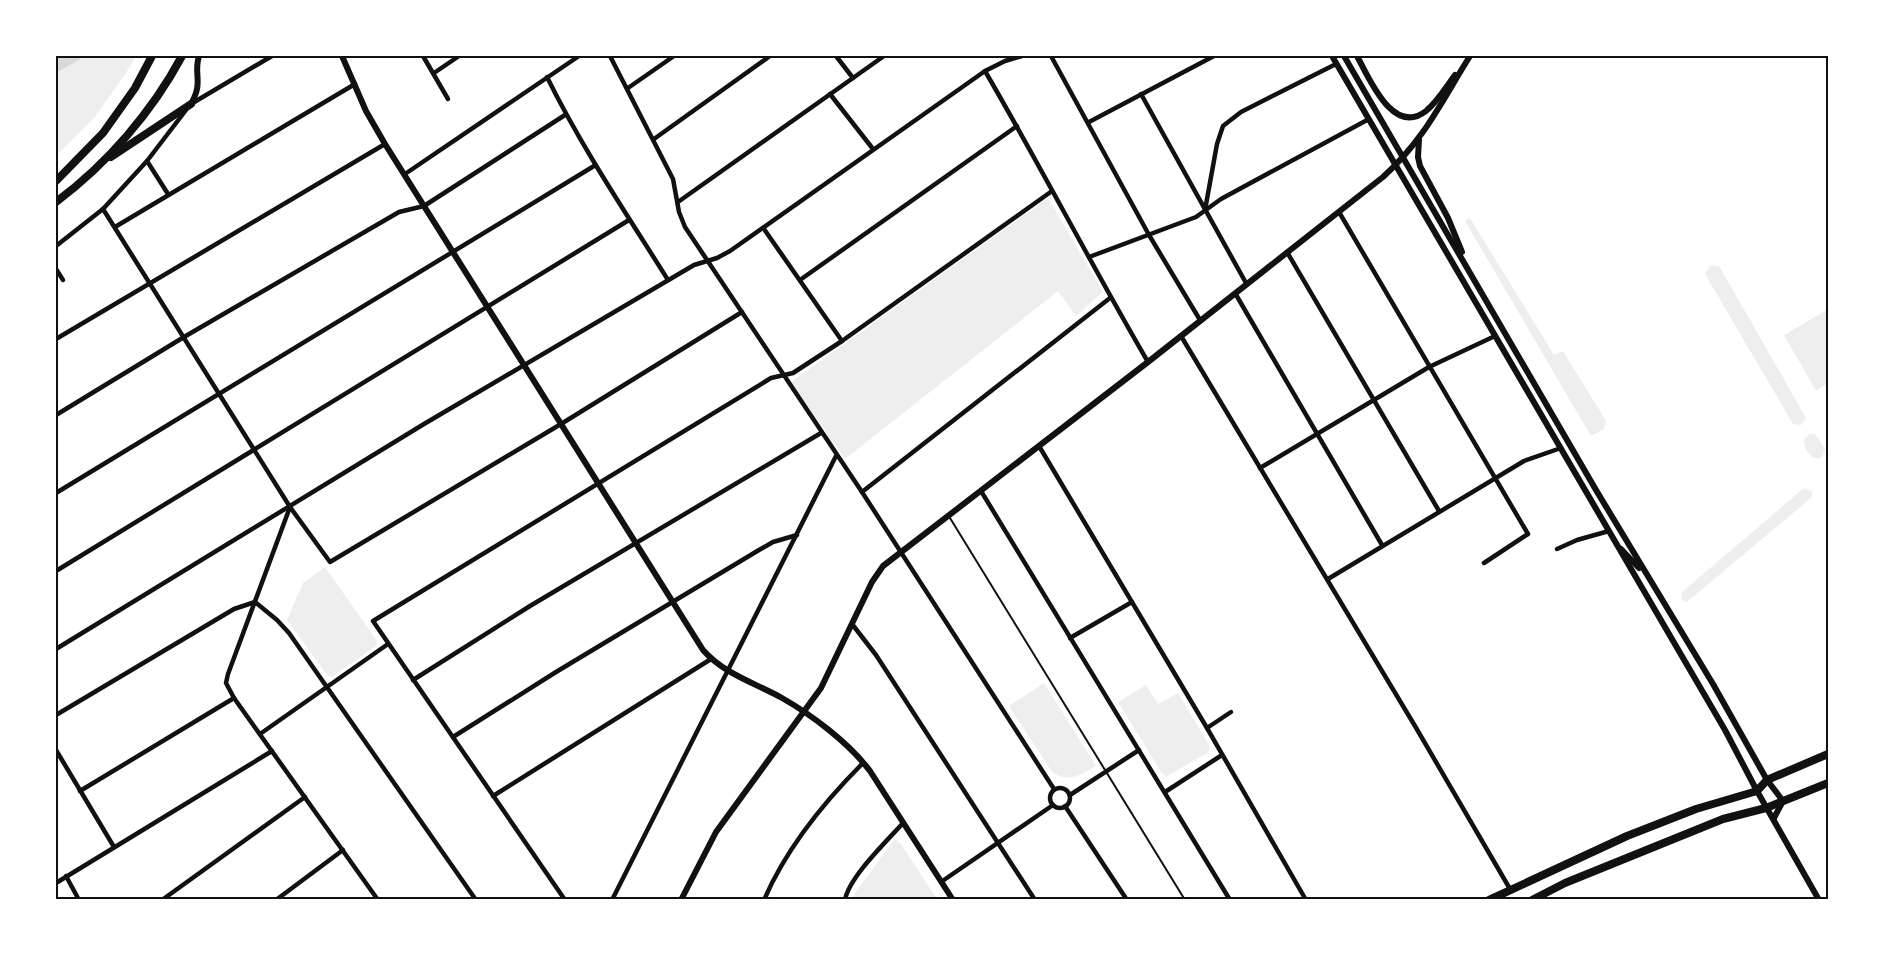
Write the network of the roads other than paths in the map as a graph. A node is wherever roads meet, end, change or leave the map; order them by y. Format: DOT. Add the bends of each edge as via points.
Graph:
graph roads {
  1 [pos="152,56"];
  2 [pos="182,56"];
  3 [pos="199,56"];
  4 [pos="272,56"];
  5 [pos="342,56"];
  6 [pos="423,56"];
  7 [pos="459,56"];
  8 [pos="579,56"];
  9 [pos="610,56"];
  10 [pos="674,56"];
  11 [pos="770,56"];
  12 [pos="836,56"];
  13 [pos="885,56"];
  14 [pos="1022,56"];
  15 [pos="1051,56"];
  16 [pos="1214,56"];
  17 [pos="1332,56"];
  18 [pos="1357,56"];
  19 [pos="1347,58"];
  20 [pos="1469,58"];
  21 [pos="1336,64"];
  22 [pos="985,71"];
  23 [pos="434,73"];
  24 [pos="547,77"];
  25 [pos="853,78"];
  26 [pos="354,84"];
  27 [pos="628,88"];
  28 [pos="830,94"];
  29 [pos="1141,94"];
  30 [pos="448,99"];
  31 [pos="191,104"];
  32 [pos="566,115"];
  33 [pos="1369,119"];
  34 [pos="1089,122"];
  35 [pos="1017,126"];
  36 [pos="654,140"];
  37 [pos="1419,140"];
  38 [pos="385,144"];
  39 [pos="873,149"];
  40 [pos="1404,158"];
  41 [pos="147,161"];
  42 [pos="99,164"];
  43 [pos="594,165"];
  44 [pos="1395,166"];
  45 [pos="405,174"];
  46 [pos="56,181"];
  47 [pos="1052,191"];
  48 [pos="168,194"];
  49 [pos="56,202"];
  50 [pos="678,202"];
  51 [pos="424,206"];
  52 [pos="104,209"];
  53 [pos="1205,210"];
  54 [pos="1339,212"];
  55 [pos="629,220"];
  56 [pos="115,227"];
  57 [pos="764,229"];
  58 [pos="1149,235"];
  59 [pos="56,246"];
  60 [pos="453,252"];
  61 [pos="1287,252"];
  62 [pos="1089,257"];
  63 [pos="707,260"];
  64 [pos="1465,264"];
  65 [pos="56,269"];
  66 [pos="63,280"];
  67 [pos="668,280"];
  68 [pos="800,280"];
  69 [pos="150,281"];
  70 [pos="1246,283"];
  71 [pos="1235,293"];
  72 [pos="1110,298"];
  73 [pos="488,308"];
  74 [pos="742,312"];
  75 [pos="1200,320"];
  76 [pos="1181,336"];
  77 [pos="1496,336"];
  78 [pos="184,337"];
  79 [pos="56,339"];
  80 [pos="842,340"];
  81 [pos="1148,362"];
  82 [pos="523,365"];
  83 [pos="1429,367"];
  84 [pos="783,375"];
  85 [pos="219,393"];
  86 [pos="1374,401"];
  87 [pos="56,415"];
  88 [pos="561,424"];
  89 [pos="821,433"];
  90 [pos="1316,434"];
  91 [pos="1039,446"];
  92 [pos="253,448"];
  93 [pos="1561,448"];
  94 [pos="836,456"];
  95 [pos="1260,468"];
  96 [pos="1494,478"];
  97 [pos="598,484"];
  98 [pos="981,491"];
  99 [pos="862,492"];
  100 [pos="56,493"];
  101 [pos="290,507"];
  102 [pos="1439,511"];
  103 [pos="948,515"];
  104 [pos="1609,531"];
  105 [pos="798,535"];
  106 [pos="636,543"];
  107 [pos="1383,545"];
  108 [pos="1557,549"];
  109 [pos="899,552"];
  110 [pos="1623,554"];
  111 [pos="1484,563"];
  112 [pos="56,571"];
  113 [pos="1328,579"];
  114 [pos="1649,579"];
  115 [pos="255,602"];
  116 [pos="673,602"];
  117 [pos="1132,602"];
  118 [pos="852,624"];
  119 [pos="1070,638"];
  120 [pos="388,644"];
  121 [pos="56,649"];
  122 [pos="711,659"];
  123 [pos="729,671"];
  124 [pos="413,680"];
  125 [pos="327,687"];
  126 [pos="234,698"];
  127 [pos="805,712"];
  128 [pos="1231,712"];
  129 [pos="56,715"];
  130 [pos="1207,728"];
  131 [pos="260,734"];
  132 [pos="453,737"];
  133 [pos="56,750"];
  134 [pos="1139,750"];
  135 [pos="272,751"];
  136 [pos="1828,754"];
  137 [pos="1222,755"];
  138 [pos="863,763"];
  139 [pos="1106,771"];
  140 [pos="1767,780"];
  141 [pos="1828,783"];
  142 [pos="1054,789"];
  143 [pos="80,791"];
  144 [pos="1757,791"];
  145 [pos="1165,792"];
  146 [pos="1070,795"];
  147 [pos="493,796"];
  148 [pos="305,797"];
  149 [pos="1783,801"];
  150 [pos="1053,805"];
  151 [pos="1065,806"];
  152 [pos="1766,808"];
  153 [pos="1774,818"];
  154 [pos="903,823"];
  155 [pos="998,842"];
  156 [pos="114,847"];
  157 [pos="343,850"];
  158 [pos="66,876"];
  159 [pos="941,882"];
  160 [pos="56,883"];
  161 [pos="1510,889"];
  162 [pos="79,900"];
  163 [pos="162,900"];
  164 [pos="276,900"];
  165 [pos="378,900"];
  166 [pos="476,900"];
  167 [pos="565,900"];
  168 [pos="612,900"];
  169 [pos="681,900"];
  170 [pos="764,900"];
  171 [pos="845,900"];
  172 [pos="953,900"];
  173 [pos="1035,900"];
  174 [pos="1127,900"];
  175 [pos="1185,900"];
  176 [pos="1230,900"];
  177 [pos="1306,900"];
  178 [pos="1489,900"];
  179 [pos="1502,900"];
  180 [pos="1532,900"];
  181 [pos="1819,900"];
  1 -- 46 [label="main road" via="103,133"];
  2 -- 42 [label="main road" via="153,105"];
  3 -- 31 [label="street" via="200,83"];
  4 -- 31 [label="street"];
  5 -- 26 [label="street"];
  6 -- 23 [label="street"];
  7 -- 23 [label="street"];
  8 -- 24 [label="street"];
  9 -- 27 [label="street"];
  10 -- 27 [label="street"];
  11 -- 36 [label="street"];
  12 -- 25 [label="street"];
  13 -- 25 [label="street"];
  14 -- 22 [label="street"];
  15 -- 34 [label="street"];
  16 -- 29 [label="street"];
  17 -- 21 [label="street"];
  18 -- 20 [label="street" via="1386,105 1406,118 1429,108"];
  19 -- 40 [label="street"];
  20 -- 37 [label="street"];
  21 -- 33 [label="street"];
  21 -- 53 [label="street" via="1240,112 1223,126"];
  22 -- 35 [label="street"];
  22 -- 39 [label="street"];
  23 -- 30 [label="street"];
  24 -- 32 [label="street"];
  24 -- 45 [label="street"];
  25 -- 28 [label="street"];
  26 -- 38 [label="street"];
  26 -- 48 [label="street"];
  27 -- 36 [label="street"];
  28 -- 39 [label="street"];
  28 -- 50 [label="street"];
  29 -- 34 [label="street"];
  29 -- 53 [label="street"];
  31 -- 41 [label="street"];
  31 -- 42 [label="main road"];
  32 -- 43 [label="street"];
  32 -- 51 [label="street"];
  33 -- 44 [label="street"];
  33 -- 53 [label="street"];
  34 -- 58 [label="street"];
  35 -- 47 [label="street"];
  35 -- 68 [label="street"];
  36 -- 50 [label="street" via="674,179"];
  37 -- 40 [label="street"];
  37 -- 64 [label="street" via="1420,166 1448,219"];
  38 -- 45 [label="street"];
  38 -- 69 [label="street"];
  39 -- 57 [label="street"];
  40 -- 44 [label="street"];
  40 -- 64 [label="street"];
  41 -- 48 [label="street"];
  41 -- 52 [label="street"];
  42 -- 49 [label="main road"];
  43 -- 55 [label="street"];
  43 -- 60 [label="street"];
  44 -- 54 [label="street"];
  44 -- 77 [label="street"];
  45 -- 51 [label="street"];
  47 -- 62 [label="street"];
  47 -- 80 [label="street"];
  48 -- 56 [label="street"];
  50 -- 63 [label="street" via="682,220"];
  51 -- 60 [label="street"];
  51 -- 78 [label="street" via="399,212"];
  52 -- 56 [label="street"];
  52 -- 59 [label="street"];
  53 -- 58 [label="street" via="1186,222"];
  53 -- 70 [label="street"];
  54 -- 61 [label="street"];
  54 -- 83 [label="street"];
  55 -- 67 [label="street"];
  55 -- 73 [label="street"];
  56 -- 69 [label="street"];
  57 -- 63 [label="street" via="730,251"];
  57 -- 68 [label="street"];
  58 -- 62 [label="street"];
  58 -- 75 [label="street"];
  60 -- 73 [label="street"];
  60 -- 85 [label="street"];
  61 -- 70 [label="street"];
  61 -- 86 [label="street"];
  62 -- 72 [label="street"];
  63 -- 67 [label="street"];
  63 -- 74 [label="street"];
  64 -- 114 [label="street"];
  65 -- 66 [label="street"];
  67 -- 82 [label="street"];
  68 -- 80 [label="street"];
  69 -- 78 [label="street"];
  69 -- 79 [label="street"];
  70 -- 71 [label="street"];
  71 -- 75 [label="street"];
  71 -- 90 [label="street"];
  72 -- 81 [label="street"];
  72 -- 99 [label="street"];
  73 -- 82 [label="street"];
  73 -- 92 [label="street"];
  74 -- 84 [label="street"];
  74 -- 88 [label="street"];
  75 -- 76 [label="street"];
  76 -- 81 [label="street"];
  76 -- 95 [label="street"];
  77 -- 83 [label="street"];
  77 -- 93 [label="street"];
  78 -- 85 [label="street"];
  78 -- 87 [label="street"];
  80 -- 84 [label="street" via="793,373"];
  81 -- 91 [label="street"];
  82 -- 88 [label="street"];
  82 -- 101 [label="street"];
  83 -- 86 [label="street"];
  83 -- 96 [label="street"];
  84 -- 89 [label="street"];
  84 -- 97 [label="street" via="771,378"];
  85 -- 92 [label="street"];
  85 -- 100 [label="street"];
  86 -- 90 [label="street"];
  86 -- 102 [label="street"];
  88 -- 97 [label="street"];
  88 -- 101 [label="street" via="330,562"];
  89 -- 94 [label="street"];
  89 -- 106 [label="street"];
  90 -- 95 [label="street"];
  90 -- 107 [label="street"];
  91 -- 98 [label="street"];
  91 -- 117 [label="street"];
  92 -- 101 [label="street"];
  92 -- 112 [label="street"];
  93 -- 96 [label="street" via="1524,461"];
  93 -- 104 [label="street"];
  94 -- 99 [label="street"];
  94 -- 105 [label="street"];
  95 -- 113 [label="street"];
  96 -- 102 [label="street"];
  96 -- 111 [label="street" via="1528,534"];
  97 -- 106 [label="street"];
  97 -- 120 [label="street" via="373,621"];
  98 -- 103 [label="street"];
  98 -- 119 [label="street"];
  99 -- 109 [label="street"];
  101 -- 115 [label="street"];
  101 -- 121 [label="street"];
  102 -- 107 [label="street"];
  103 -- 109 [label="street"];
  103 -- 139 [label="lane"];
  104 -- 108 [label="street"];
  104 -- 110 [label="street"];
  105 -- 116 [label="street" via="773,542"];
  105 -- 123 [label="street"];
  106 -- 116 [label="street"];
  106 -- 124 [label="street"];
  107 -- 113 [label="street"];
  109 -- 118 [label="street" via="877,573"];
  109 -- 142 [label="street"];
  110 -- 114 [label="street" via="1619,549"];
  110 -- 144 [label="street"];
  113 -- 161 [label="street"];
  114 -- 140 [label="street"];
  115 -- 125 [label="street" via="283,626"];
  115 -- 126 [label="street" via="226,683"];
  115 -- 129 [label="street" via="234,609"];
  116 -- 122 [label="street"];
  116 -- 132 [label="street"];
  117 -- 119 [label="street"];
  117 -- 130 [label="street"];
  118 -- 127 [label="street"];
  118 -- 155 [label="street"];
  119 -- 134 [label="street"];
  120 -- 124 [label="street"];
  120 -- 125 [label="street"];
  122 -- 123 [label="street"];
  122 -- 147 [label="street"];
  123 -- 127 [label="street"];
  123 -- 168 [label="street"];
  124 -- 132 [label="street"];
  125 -- 131 [label="street"];
  125 -- 166 [label="street"];
  126 -- 131 [label="street"];
  126 -- 143 [label="street"];
  127 -- 138 [label="street"];
  127 -- 169 [label="street" via="716,832"];
  128 -- 130 [label="street"];
  130 -- 137 [label="street"];
  131 -- 135 [label="street"];
  132 -- 147 [label="street"];
  133 -- 143 [label="street"];
  134 -- 139 [label="street"];
  134 -- 145 [label="street"];
  135 -- 148 [label="street"];
  135 -- 156 [label="street"];
  136 -- 140 [label="main road"];
  137 -- 145 [label="street"];
  137 -- 177 [label="street"];
  138 -- 154 [label="street"];
  138 -- 170 [label="street" via="796,843"];
  139 -- 146 [label="street"];
  139 -- 175 [label="lane"];
  140 -- 144 [label="main road"];
  140 -- 149 [label="street"];
  141 -- 149 [label="main road"];
  142 -- 146 [label="street" via="1065,789"];
  142 -- 150 [label="street" via="1050,796"];
  143 -- 156 [label="street"];
  144 -- 152 [label="street"];
  144 -- 161 [label="main road" via="1638,831"];
  145 -- 176 [label="street"];
  146 -- 151 [label="street"];
  147 -- 167 [label="street"];
  148 -- 157 [label="street"];
  148 -- 163 [label="street"];
  149 -- 152 [label="main road"];
  149 -- 153 [label="street"];
  150 -- 151 [label="street"];
  150 -- 155 [label="street"];
  151 -- 174 [label="street"];
  152 -- 153 [label="street"];
  152 -- 180 [label="main road" via="1723,819"];
  153 -- 181 [label="street"];
  154 -- 159 [label="street"];
  154 -- 171 [label="street" via="858,875"];
  155 -- 159 [label="street"];
  155 -- 173 [label="street"];
  156 -- 158 [label="street"];
  157 -- 164 [label="street"];
  157 -- 165 [label="street"];
  158 -- 160 [label="street"];
  158 -- 162 [label="street"];
  159 -- 172 [label="street"];
  161 -- 178 [label="main road"];
  161 -- 179 [label="main road"];
}
